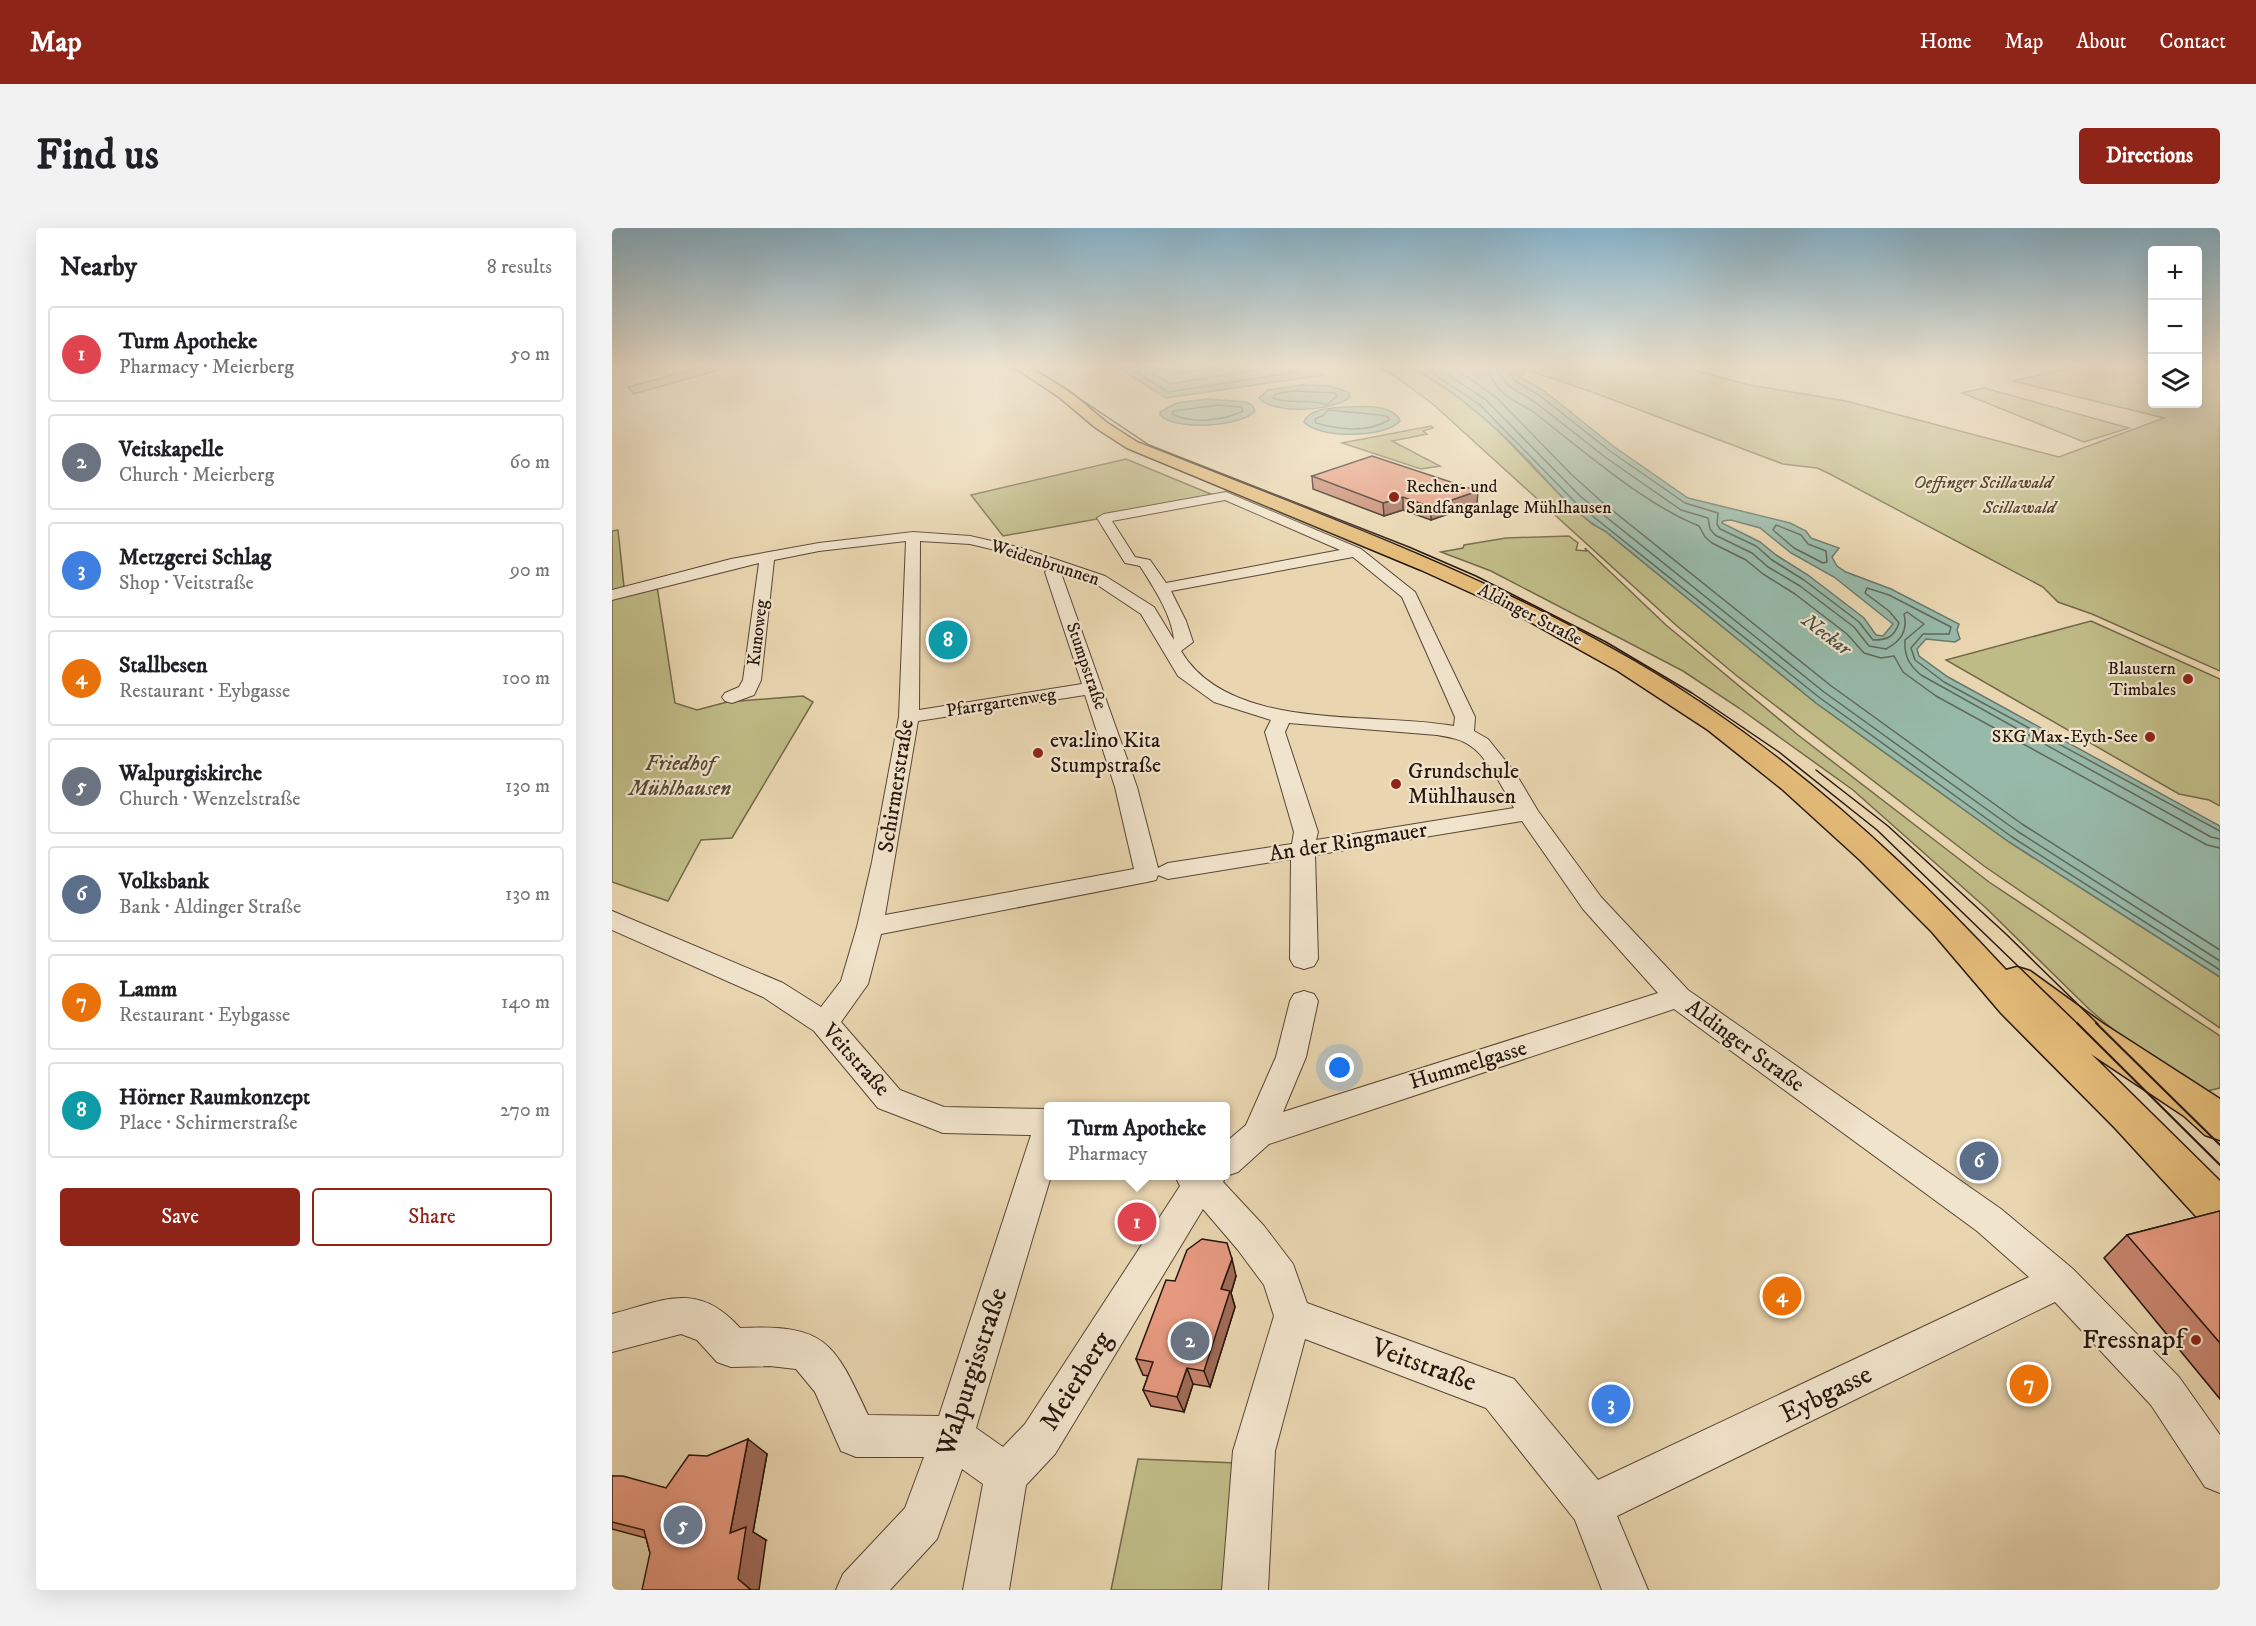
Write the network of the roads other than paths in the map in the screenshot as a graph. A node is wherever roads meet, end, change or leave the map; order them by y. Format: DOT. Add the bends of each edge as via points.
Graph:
graph roads {
  1 [pos="1105,428"];
  2 [pos="913,536"];
  3 [pos="1356,552"];
  4 [pos="767,558"];
  5 [pos="1061,567"];
  6 [pos="1162,588"];
  7 [pos="612,595"];
  8 [pos="1172,649"];
  9 [pos="1094,688"];
  10 [pos="732,698"];
  11 [pos="909,717"];
  12 [pos="1282,717"];
  13 [pos="1464,734"];
  14 [pos="1528,813"];
  15 [pos="1302,849"];
  16 [pos="1158,873"];
  17 [pos="612,920"];
  18 [pos="1944,924"];
  19 [pos="870,927"];
  20 [pos="1305,959"];
  21 [pos="1678,997"];
  22 [pos="1304,1000"];
  23 [pos="824,1023"];
  24 [pos="1044,1122"];
  25 [pos="2220,1123"];
  26 [pos="1258,1134"];
  27 [pos="1044,1146"];
  28 [pos="1230,1156"];
  29 [pos="1203,1180"];
  30 [pos="1211,1180"];
  31 [pos="2220,1211"];
  32 [pos="2060,1281"];
  33 [pos="1293,1316"];
  34 [pos="612,1333"];
  35 [pos="952,1437"];
  36 [pos="2220,1472"];
  37 [pos="1006,1475"];
  38 [pos="1591,1506"];
  39 [pos="859,1590"];
  40 [pos="986,1590"];
  41 [pos="1245,1590"];
  42 [pos="1625,1590"];
  1 -- 18 [label="main road, Aldinger Straße" via="1132,445 1437,570 1538,617 1626,666 1717,726 1792,783"];
  2 -- 4 [label="street, Weidenbrunnen"];
  2 -- 5 [label="street, Weidenbrunnen" via="993,544"];
  2 -- 11 [label="street, Schirmerstraße"];
  3 -- 6 [label="street"];
  3 -- 6 [label="street" via="1226,496 1104,518 1130,560 1145,563"];
  3 -- 13 [label="street" via="1409,595 1465,717"];
  4 -- 7 [label="street, Weidenbrunnen"];
  4 -- 10 [label="street, Kunoweg" via="752,680 747,691"];
  5 -- 8 [label="street, Weidenbrunnen" via="1099,579 1128,596 1148,611"];
  5 -- 9 [label="street, Stumpstraße" via="1053,572"];
  6 -- 8 [label="street" via="1184,642"];
  8 -- 12 [label="street, Weidenbrunnen" via="1184,672 1221,698"];
  9 -- 11 [label="street, Pfarrgartenweg"];
  9 -- 16 [label="street, Stumpstraße"];
  11 -- 19 [label="street, Schirmerstraße"];
  12 -- 13 [label="street, Weidenbrunnen"];
  12 -- 15 [label="street" via="1275,732 1306,832"];
  13 -- 14 [label="street, Aldinger Straße" via="1481,742"];
  14 -- 15 [label="street, An der Ringmauer"];
  14 -- 21 [label="street, Aldinger Straße" via="1592,903"];
  15 -- 16 [label="street, An der Ringmauer"];
  15 -- 20 [label="street"];
  16 -- 19 [label="street, An der Ringmauer"];
  17 -- 23 [label="street, Veitstraße" via="773,990"];
  18 -- 25 [label="main road, Aldinger Straße" via="2047,1004 2198,1104"];
  18 -- 31 [label="main road, Aldinger Straße" via="2014,1003"];
  19 -- 23 [label="street, Schirmerstraße" via="854,984"];
  21 -- 26 [label="street, Hummelgasse"];
  21 -- 32 [label="street, Aldinger Straße" via="1989,1220"];
  22 -- 26 [label="street" via="1291,1057"];
  23 -- 24 [label="street, Veitstraße" via="889,1099 943,1120"];
  26 -- 28 [label="street, Meierberg"];
  27 -- 35 [label="street, Walpurgisstraße"];
  29 -- 37 [label="street, Meierberg" via="1040,1438"];
  30 -- 33 [label="street" via="1280,1276"];
  32 -- 36 [label="street, Aldinger Straße" via="2165,1391"];
  32 -- 38 [label="street, Eybgasse"];
  33 -- 38 [label="street, Veitstraße" via="1500,1393"];
  33 -- 41 [label="street" via="1254,1451"];
  34 -- 35 [label="street" via="680,1315 720,1332 731,1348 757,1346 807,1353 828,1374 856,1437"];
  35 -- 37 [label="street"];
  35 -- 39 [label="street, Walpurgisstraße" via="921,1523"];
  37 -- 40 [label="street"];
  38 -- 42 [label="street, Veitstraße"];
}
